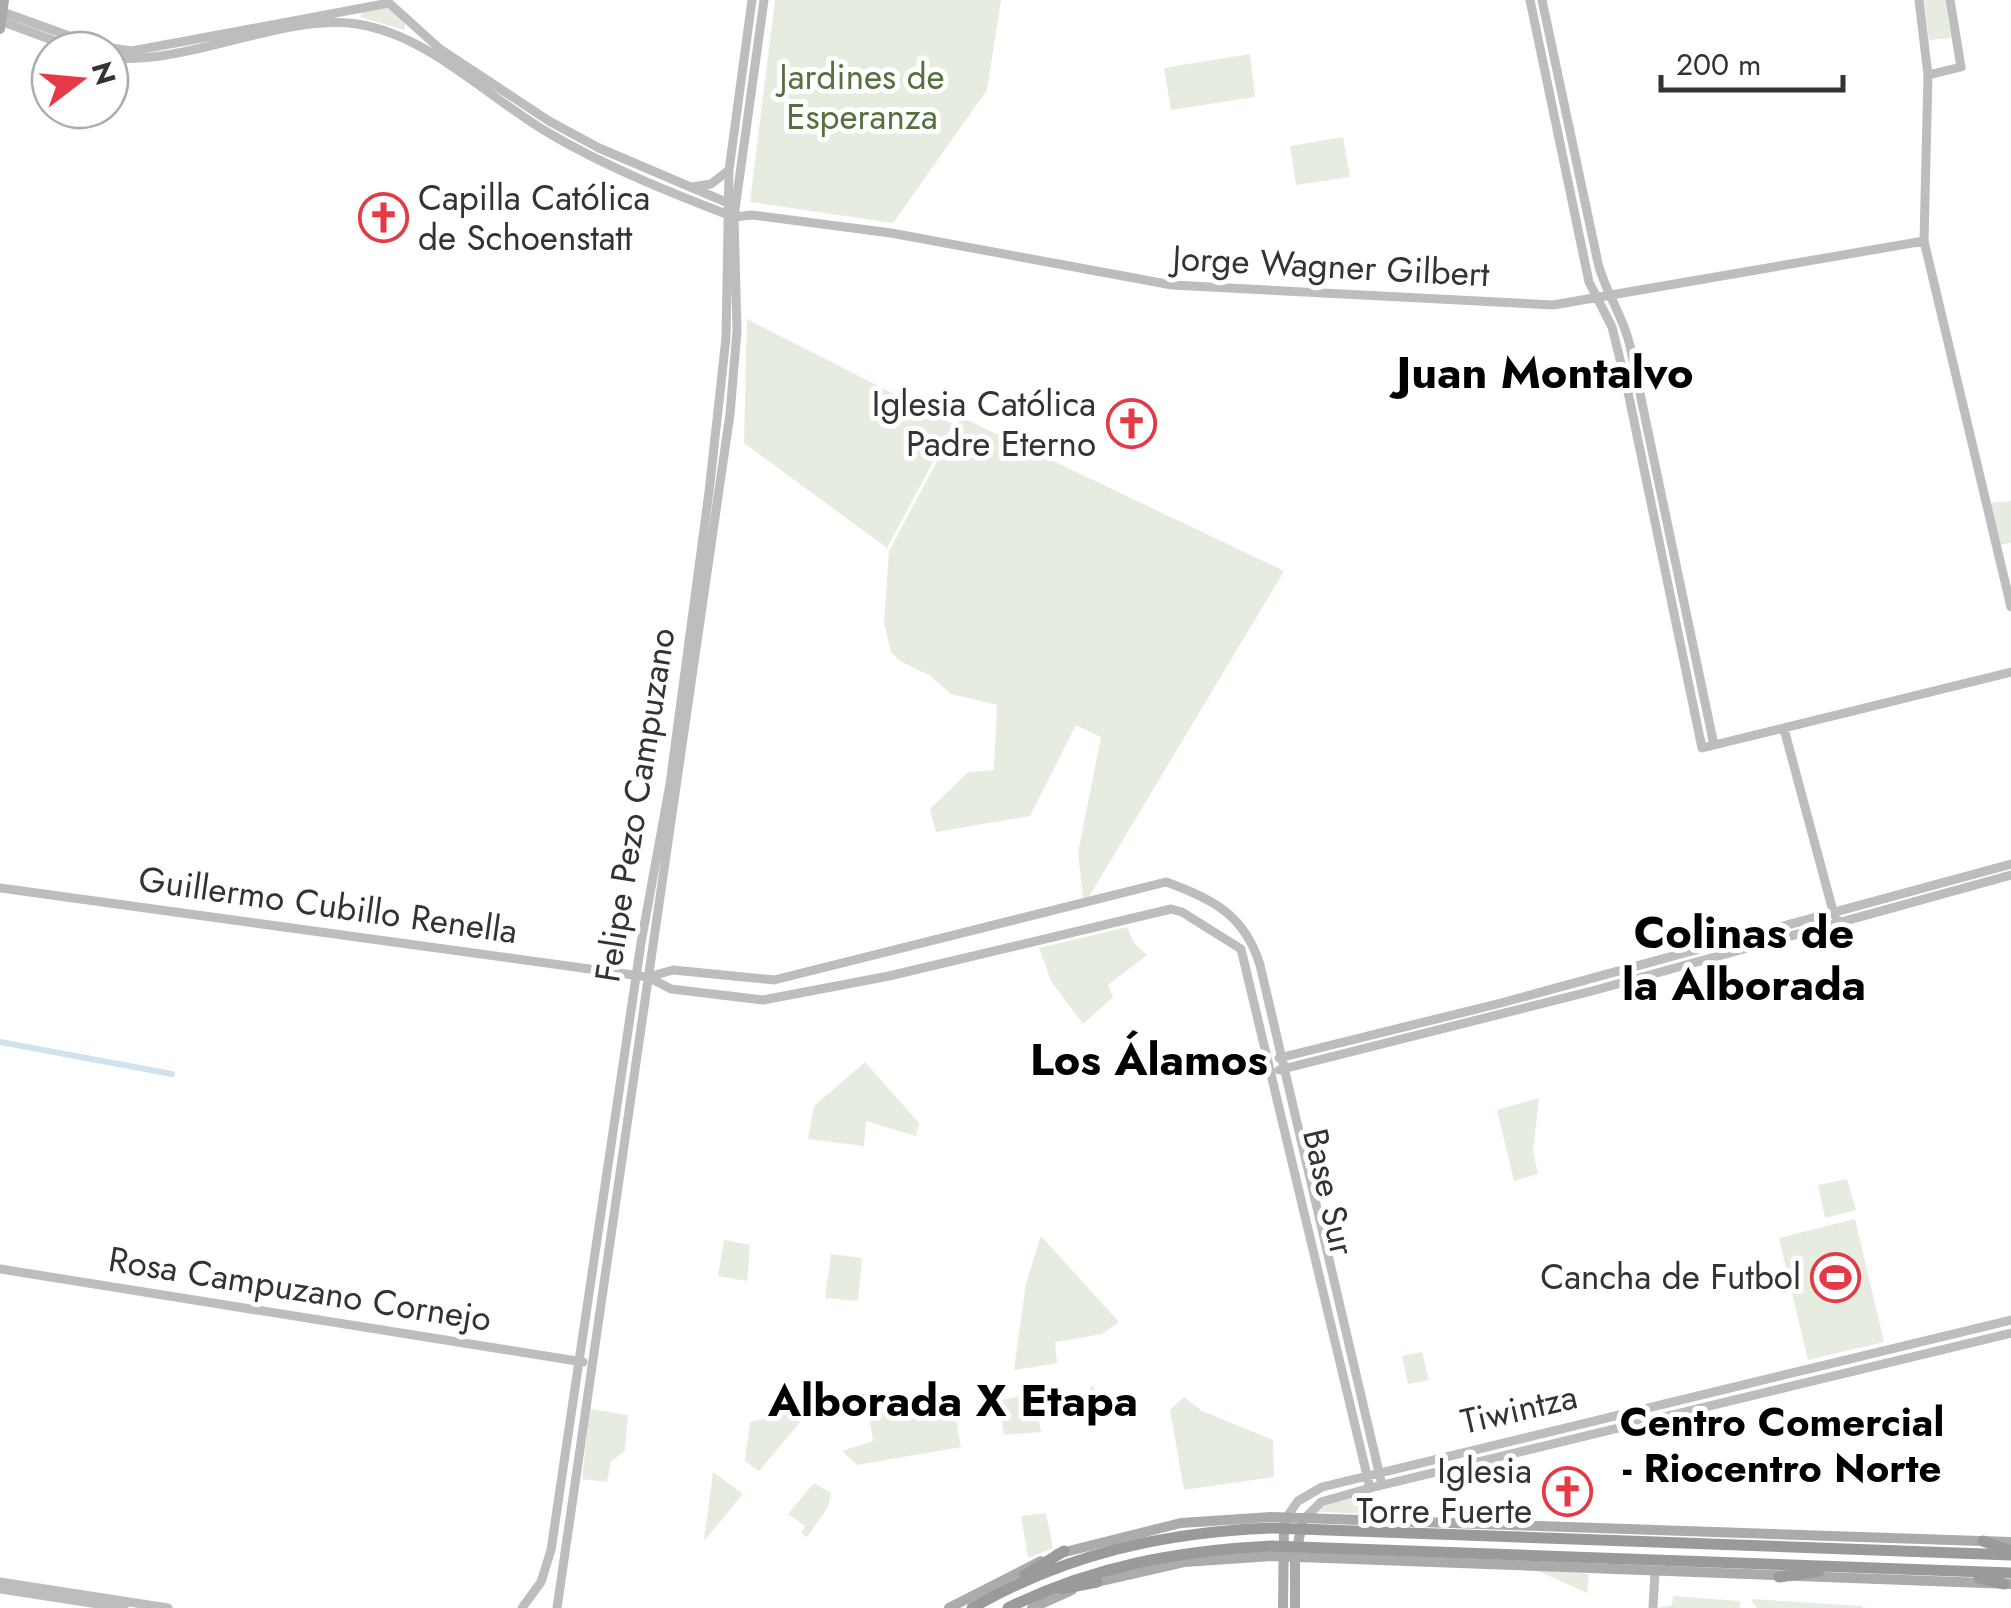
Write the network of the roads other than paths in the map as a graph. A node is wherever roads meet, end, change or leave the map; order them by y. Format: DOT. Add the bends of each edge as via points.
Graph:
graph roads {
  1 [pos="752,0"];
  2 [pos="764,0"];
  3 [pos="1530,0"];
  4 [pos="1542,0"];
  5 [pos="1919,0"];
  6 [pos="1950,0"];
  7 [pos="365,6"];
  8 [pos="2,11"];
  9 [pos="408,17"];
  10 [pos="364,26"];
  11 [pos="0,28"];
  12 [pos="40,30"];
  13 [pos="399,36"];
  14 [pos="130,58"];
  15 [pos="1928,75"];
  16 [pos="729,170"];
  17 [pos="688,187"];
  18 [pos="730,210"];
  19 [pos="1924,241"];
  20 [pos="1610,296"];
  21 [pos="1598,300"];
  22 [pos="2011,607"];
  23 [pos="2011,672"];
  24 [pos="1784,728"];
  25 [pos="680,743"];
  26 [pos="1714,745"];
  27 [pos="2011,864"];
  28 [pos="2011,875"];
  29 [pos="0,888"];
  30 [pos="1832,912"];
  31 [pos="1239,922"];
  32 [pos="1837,922"];
  33 [pos="1206,928"];
  34 [pos="1848,943"];
  35 [pos="636,975"];
  36 [pos="648,977"];
  37 [pos="1281,1057"];
  38 [pos="1269,1060"];
  39 [pos="1284,1069"];
  40 [pos="1272,1072"];
  41 [pos="0,1270"];
  42 [pos="2011,1320"];
  43 [pos="2011,1332"];
  44 [pos="1916,1344"];
  45 [pos="1918,1355"];
  46 [pos="577,1361"];
  47 [pos="590,1363"];
  48 [pos="574,1379"];
  49 [pos="588,1381"];
  50 [pos="1379,1472"];
  51 [pos="1367,1475"];
  52 [pos="1382,1485"];
  53 [pos="1370,1488"];
  54 [pos="1284,1523"];
  55 [pos="1302,1524"];
  56 [pos="1984,1541"];
  57 [pos="2011,1542"];
  58 [pos="1064,1551"];
  59 [pos="1282,1552"];
  60 [pos="1296,1552"];
  61 [pos="2011,1553"];
  62 [pos="1849,1567"];
  63 [pos="1655,1572"];
  64 [pos="1779,1577"];
  65 [pos="2009,1580"];
  66 [pos="1097,1582"];
  67 [pos="0,1586"];
  68 [pos="1008,1589"];
  69 [pos="1037,1594"];
  70 [pos="124,1608"];
  71 [pos="168,1608"];
  72 [pos="522,1608"];
  73 [pos="557,1608"];
  74 [pos="949,1608"];
  75 [pos="972,1608"];
  76 [pos="1008,1608"];
  77 [pos="1032,1608"];
  78 [pos="1282,1608"];
  79 [pos="1294,1608"];
  80 [pos="1653,1608"];
  1 -- 16 [label="street, Felipe Pezo Campuzano"];
  2 -- 18 [label="street, Felipe Pezo Campuzano"];
  3 -- 21 [label="street"];
  4 -- 20 [label="street" via="1591,236"];
  5 -- 15 [label="street"];
  6 -- 15 [label="street" via="1960,67"];
  7 -- 8 [label="street" via="132,50 97,46"];
  7 -- 9 [label="street" via="389,3"];
  7 -- 10 [label="street" via="357,14"];
  8 -- 11 [label="main road"];
  8 -- 12 [label="street"];
  9 -- 13 [label="street" via="410,30"];
  9 -- 17 [label="street" via="440,49 549,121"];
  10 -- 13 [label="street"];
  10 -- 14 [label="street" via="314,26"];
  13 -- 18 [label="street" via="571,146"];
  15 -- 19 [label="street"];
  16 -- 17 [label="street" via="711,184"];
  16 -- 18 [label="street, Felipe Pezo Campuzano"];
  17 -- 18 [label="street"];
  18 -- 21 [label="street, Jorge Wagner Gilbert" via="1172,285 1515,304"];
  18 -- 25 [label="street, Felipe Pezo Campuzano" via="736,360"];
  19 -- 20 [label="street, Jorge Wagner Gilbert"];
  19 -- 22 [label="street"];
  20 -- 21 [label="street, Jorge Wagner Gilbert"];
  20 -- 26 [label="street" via="1627,332"];
  21 -- 26 [label="street" via="1628,392 1702,748"];
  23 -- 24 [label="street"];
  24 -- 26 [label="street"];
  24 -- 30 [label="street"];
  25 -- 35 [label="street, Felipe Pezo Campuzano"];
  25 -- 36 [label="street, Felipe Pezo Campuzano"];
  27 -- 30 [label="street"];
  28 -- 32 [label="street"];
  29 -- 35 [label="street, Guillermo Cubillo Renella"];
  30 -- 32 [label="street"];
  30 -- 37 [label="street"];
  31 -- 36 [label="street, Guillermo Cubillo Renella" via="1166,882 774,980 673,970"];
  31 -- 37 [label="street, Base Sur" via="1251,936"];
  32 -- 34 [label="street"];
  32 -- 39 [label="street"];
  33 -- 36 [label="street, Guillermo Cubillo Renella" via="1171,910 762,1000 671,989"];
  33 -- 38 [label="street, Base Sur" via="1241,950"];
  35 -- 36 [label="street, Guillermo Cubillo Renella"];
  35 -- 46 [label="street, Felipe Pezo Campuzano"];
  36 -- 47 [label="street, Felipe Pezo Campuzano"];
  37 -- 38 [label="street"];
  37 -- 39 [label="street, Base Sur"];
  38 -- 40 [label="street, Base Sur"];
  39 -- 40 [label="street"];
  39 -- 50 [label="street, Base Sur"];
  40 -- 51 [label="street, Base Sur"];
  41 -- 46 [label="street, Rosa Campuzano Cornejo"];
  42 -- 44 [label="street, Tiwintza"];
  43 -- 45 [label="street, Tiwintza"];
  44 -- 45 [label="street"];
  44 -- 50 [label="street, Tiwintza"];
  45 -- 52 [label="street, Tiwintza"];
  46 -- 47 [label="street, Rosa Campuzano Cornejo"];
  46 -- 48 [label="street, Felipe Pezo Campuzano"];
  47 -- 49 [label="street, Felipe Pezo Campuzano"];
  48 -- 49 [label="street"];
  48 -- 72 [label="street, Felipe Pezo Campuzano" via="551,1550"];
  49 -- 73 [label="street, Felipe Pezo Campuzano"];
  50 -- 51 [label="street, Tiwintza"];
  50 -- 52 [label="street, Base Sur"];
  51 -- 53 [label="street, Base Sur"];
  51 -- 54 [label="street, Tiwintza" via="1314,1489"];
  52 -- 53 [label="street, Tiwintza"];
  53 -- 55 [label="street, Tiwintza" via="1321,1502"];
  54 -- 55 [label="highway"];
  54 -- 58 [label="main road" via="1181,1523"];
  54 -- 59 [label="main road"];
  54 -- 68 [label="highway" via="1142,1542 1072,1560"];
  55 -- 56 [label="main road" via="1516,1522"];
  55 -- 60 [label="main road"];
  55 -- 61 [label="highway"];
  56 -- 57 [label="main road"];
  56 -- 61 [label="highway"];
  58 -- 68 [label="highway"];
  58 -- 74 [label="main road"];
  59 -- 60 [label="highway"];
  59 -- 66 [label="main road" via="1186,1562"];
  59 -- 69 [label="highway" via="1216,1547 1164,1555 1078,1576"];
  59 -- 78 [label="main road"];
  60 -- 62 [label="highway"];
  60 -- 63 [label="main road"];
  60 -- 79 [label="main road"];
  62 -- 64 [label="highway"];
  62 -- 65 [label="highway"];
  63 -- 64 [label="main road"];
  63 -- 80 [label="street"];
  64 -- 65 [label="main road"];
  66 -- 69 [label="highway"];
  66 -- 77 [label="main road"];
  67 -- 70 [label="street"];
  67 -- 71 [label="street"];
  68 -- 75 [label="highway"];
  69 -- 76 [label="highway"];
}
